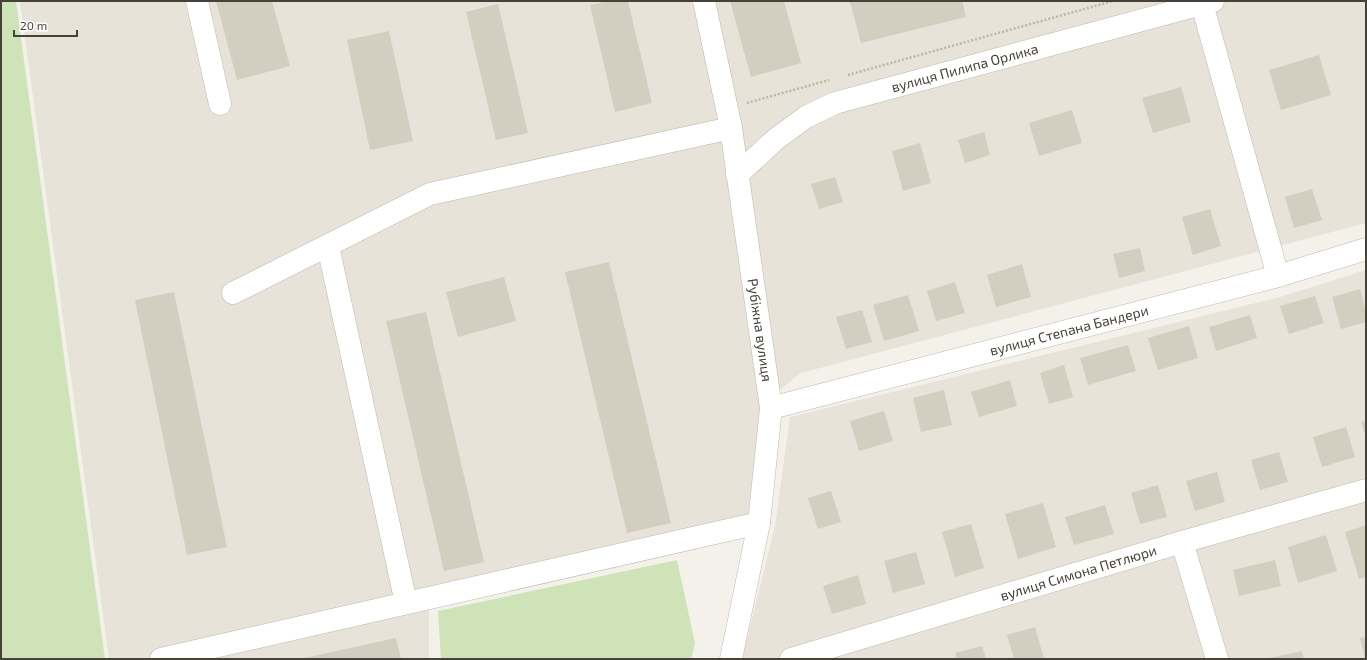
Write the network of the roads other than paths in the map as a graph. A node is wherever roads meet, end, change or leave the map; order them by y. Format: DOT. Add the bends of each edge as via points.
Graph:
graph roads {
  1 [pos="197,1"];
  2 [pos="704,1"];
  3 [pos="1207,2"];
  4 [pos="220,104"];
  5 [pos="729,118"];
  6 [pos="737,175"];
  7 [pos="328,246"];
  8 [pos="1366,249"];
  9 [pos="1278,276"];
  10 [pos="233,293"];
  11 [pos="771,408"];
  12 [pos="1366,490"];
  13 [pos="759,523"];
  14 [pos="1182,542"];
  15 [pos="406,603"];
  16 [pos="161,659"];
  17 [pos="731,659"];
  18 [pos="791,659"];
  19 [pos="1217,659"];
  1 -- 4 [label="street"];
  2 -- 5 [label="street, Рубіжна вулиця"];
  3 -- 6 [label="street, вулиця Пилипа Орлика" via="835,103 806,117 776,139"];
  3 -- 9 [label="street"];
  5 -- 6 [label="street, Рубіжна вулиця"];
  5 -- 7 [label="street" via="430,194"];
  6 -- 11 [label="street, Рубіжна вулиця"];
  7 -- 10 [label="street"];
  7 -- 15 [label="street"];
  8 -- 9 [label="street, вулиця Степана Бандери"];
  9 -- 11 [label="street, вулиця Степана Бандери"];
  11 -- 13 [label="street, Рубіжна вулиця"];
  12 -- 14 [label="street, вулиця Симона Петлюри"];
  13 -- 15 [label="street"];
  13 -- 17 [label="street, Рубіжна вулиця"];
  14 -- 18 [label="street, вулиця Симона Петлюри"];
  14 -- 19 [label="street"];
  15 -- 16 [label="street"];
}
